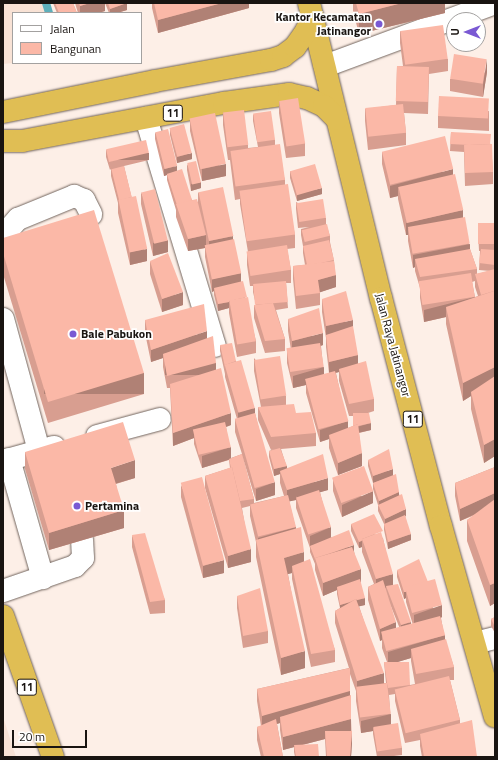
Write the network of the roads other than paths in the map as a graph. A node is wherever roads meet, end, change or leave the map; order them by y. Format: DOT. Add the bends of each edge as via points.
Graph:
graph roads {
  1 [pos="495,3"];
  2 [pos="311,10"];
  3 [pos="325,66"];
  4 [pos="3,112"];
  5 [pos="146,118"];
  6 [pos="337,119"];
  7 [pos="3,141"];
  8 [pos="91,214"];
  9 [pos="3,236"];
  10 [pos="3,319"];
  11 [pos="215,346"];
  12 [pos="160,419"];
  13 [pos="61,448"];
  14 [pos="6,460"];
  15 [pos="82,540"];
  16 [pos="43,578"];
  17 [pos="3,591"];
  18 [pos="3,616"];
  19 [pos="485,641"];
  20 [pos="495,717"];
  21 [pos="53,757"];
  1 -- 3 [label="street"];
  2 -- 3 [label="highway, Jalan Raya Jatinangor / 11"];
  2 -- 4 [label="highway, 11" via="306,31 295,47 271,60"];
  3 -- 6 [label="highway, Jalan Raya Jatinangor / 11"];
  5 -- 6 [label="highway, 11" via="289,94 307,98 324,106"];
  5 -- 7 [label="highway, 11" via="22,141"];
  5 -- 11 [label="street"];
  6 -- 19 [label="highway, Jalan Raya Jatinangor / 11" via="441,526"];
  8 -- 9 [label="street" via="84,200 74,196 18,219"];
  10 -- 13 [label="street"];
  12 -- 13 [label="street"];
  13 -- 14 [label="street"];
  14 -- 16 [label="street"];
  15 -- 16 [label="street" via="83,558 75,566"];
  16 -- 17 [label="street"];
  18 -- 21 [label="highway, 11"];
  19 -- 20 [label="highway, Jalan Raya Jatinangor / 11"];
}
